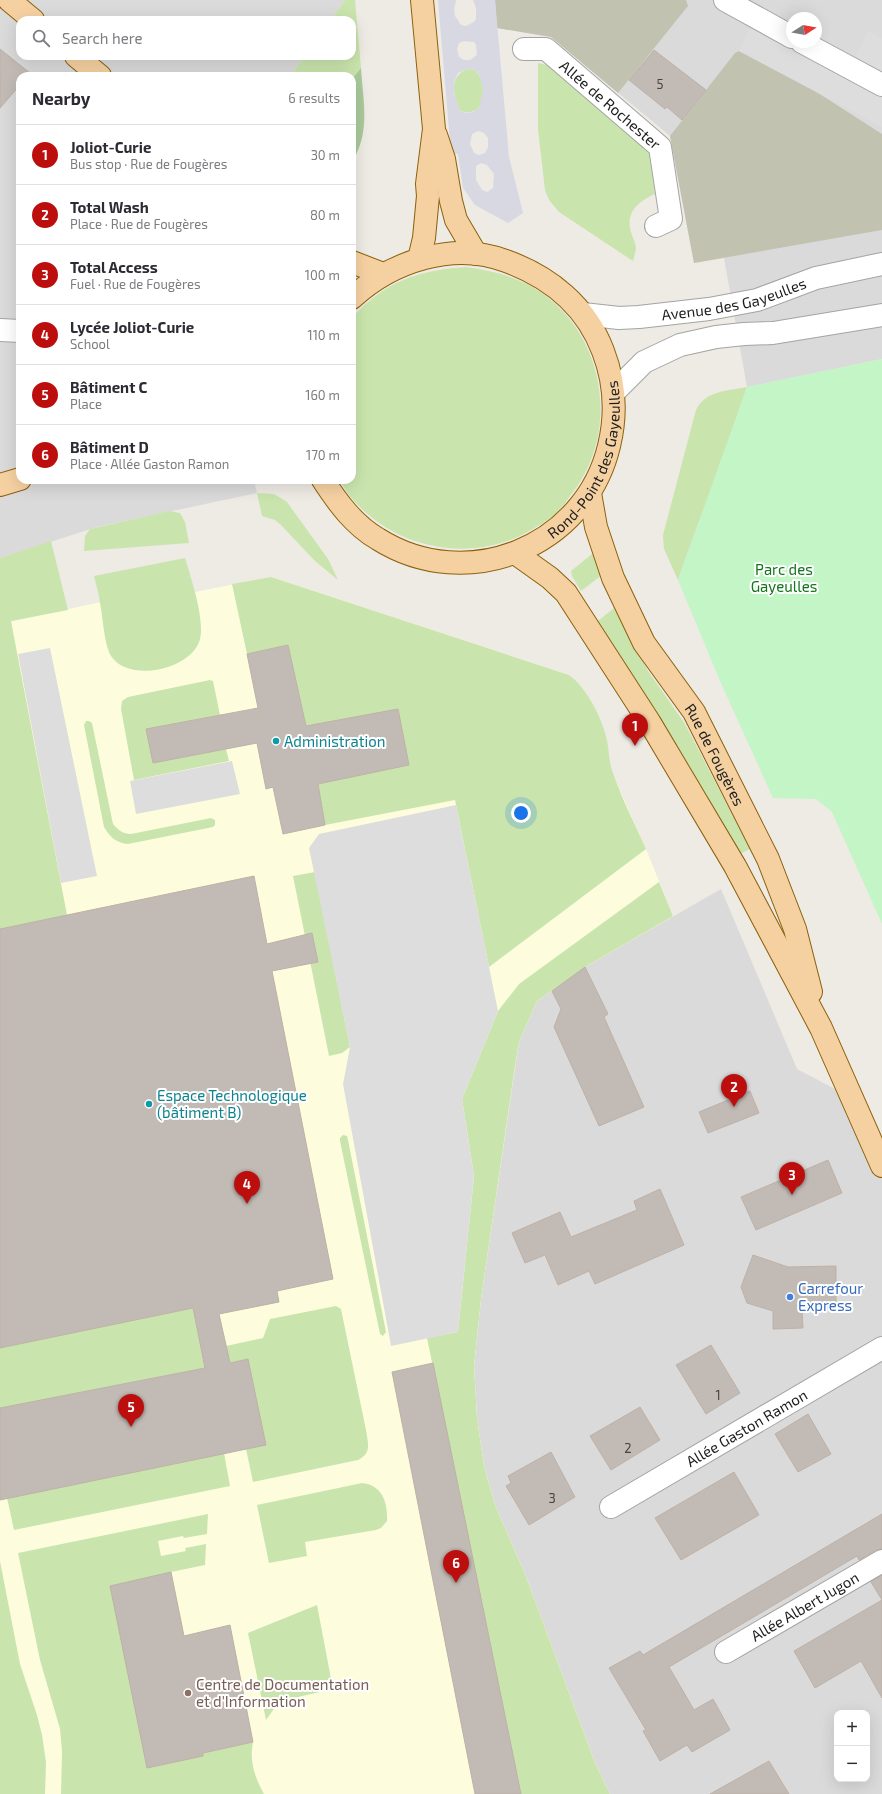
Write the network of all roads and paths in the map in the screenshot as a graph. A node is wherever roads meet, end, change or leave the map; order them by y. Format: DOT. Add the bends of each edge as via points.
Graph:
graph roads {
  1 [pos="9,0"];
  2 [pos="422,0"];
  3 [pos="725,0"];
  4 [pos="28,16"];
  5 [pos="786,34"];
  6 [pos="813,48"];
  7 [pos="524,49"];
  8 [pos="81,60"];
  9 [pos="95,72"];
  10 [pos="882,85"];
  11 [pos="434,129"];
  12 [pos="656,226"];
  13 [pos="476,254"];
  14 [pos="419,259"];
  15 [pos="356,264"];
  16 [pos="882,264"];
  17 [pos="383,274"];
  18 [pos="356,294"];
  19 [pos="583,314"];
  20 [pos="882,315"];
  21 [pos="0,330"];
  22 [pos="16,331"];
  23 [pos="614,392"];
  24 [pos="16,480"];
  25 [pos="326,484"];
  26 [pos="0,485"];
  27 [pos="590,493"];
  28 [pos="516,553"];
  29 [pos="821,1028"];
  30 [pos="882,1166"];
  31 [pos="882,1348"];
  32 [pos="611,1507"];
  33 [pos="882,1561"];
  34 [pos="726,1652"];
  1 -- 4 [label="main road"];
  2 -- 11 [label="main road"];
  3 -- 5 [label="street"];
  6 -- 10 [label="street"];
  7 -- 12 [label="street, Allée de Rochester" via="546,49 660,147 671,219"];
  8 -- 9 [label="main road"];
  11 -- 13 [label="main road" via="444,159 456,220"];
  11 -- 14 [label="main road" via="426,184 428,196 424,238"];
  13 -- 14 [label="main road, Rond-Point des Gayeulles" via="447,254"];
  13 -- 19 [label="main road, Rond-Point des Gayeulles" via="524,267 546,280"];
  14 -- 17 [label="main road, Rond-Point des Gayeulles"];
  15 -- 17 [label="main road"];
  16 -- 19 [label="street, Avenue des Gayeulles" via="816,278 757,300 709,309 619,318"];
  17 -- 18 [label="main road, Rond-Point des Gayeulles"];
  19 -- 23 [label="main road, Rond-Point des Gayeulles" via="598,338 608,364"];
  20 -- 23 [label="street" via="773,333 716,337 680,345 644,362"];
  21 -- 22 [label="street"];
  23 -- 27 [label="main road, Rond-Point des Gayeulles" via="614,427 606,461"];
  24 -- 26 [label="main road"];
  25 -- 28 [label="main road, Rond-Point des Gayeulles" via="355,522 378,539 403,552 431,561 459,563 488,561"];
  27 -- 28 [label="main road, Rond-Point des Gayeulles" via="570,518 545,538"];
  27 -- 29 [label="main road, Rue de Fougères" via="596,527 613,578 644,643 694,712 768,859 795,929"];
  28 -- 29 [label="main road" via="550,578 566,594 650,723 735,866"];
  29 -- 30 [label="main road"];
  31 -- 32 [label="street, Allée Gaston Ramon"];
  33 -- 34 [label="street, Allée Albert Jugon"];
}
